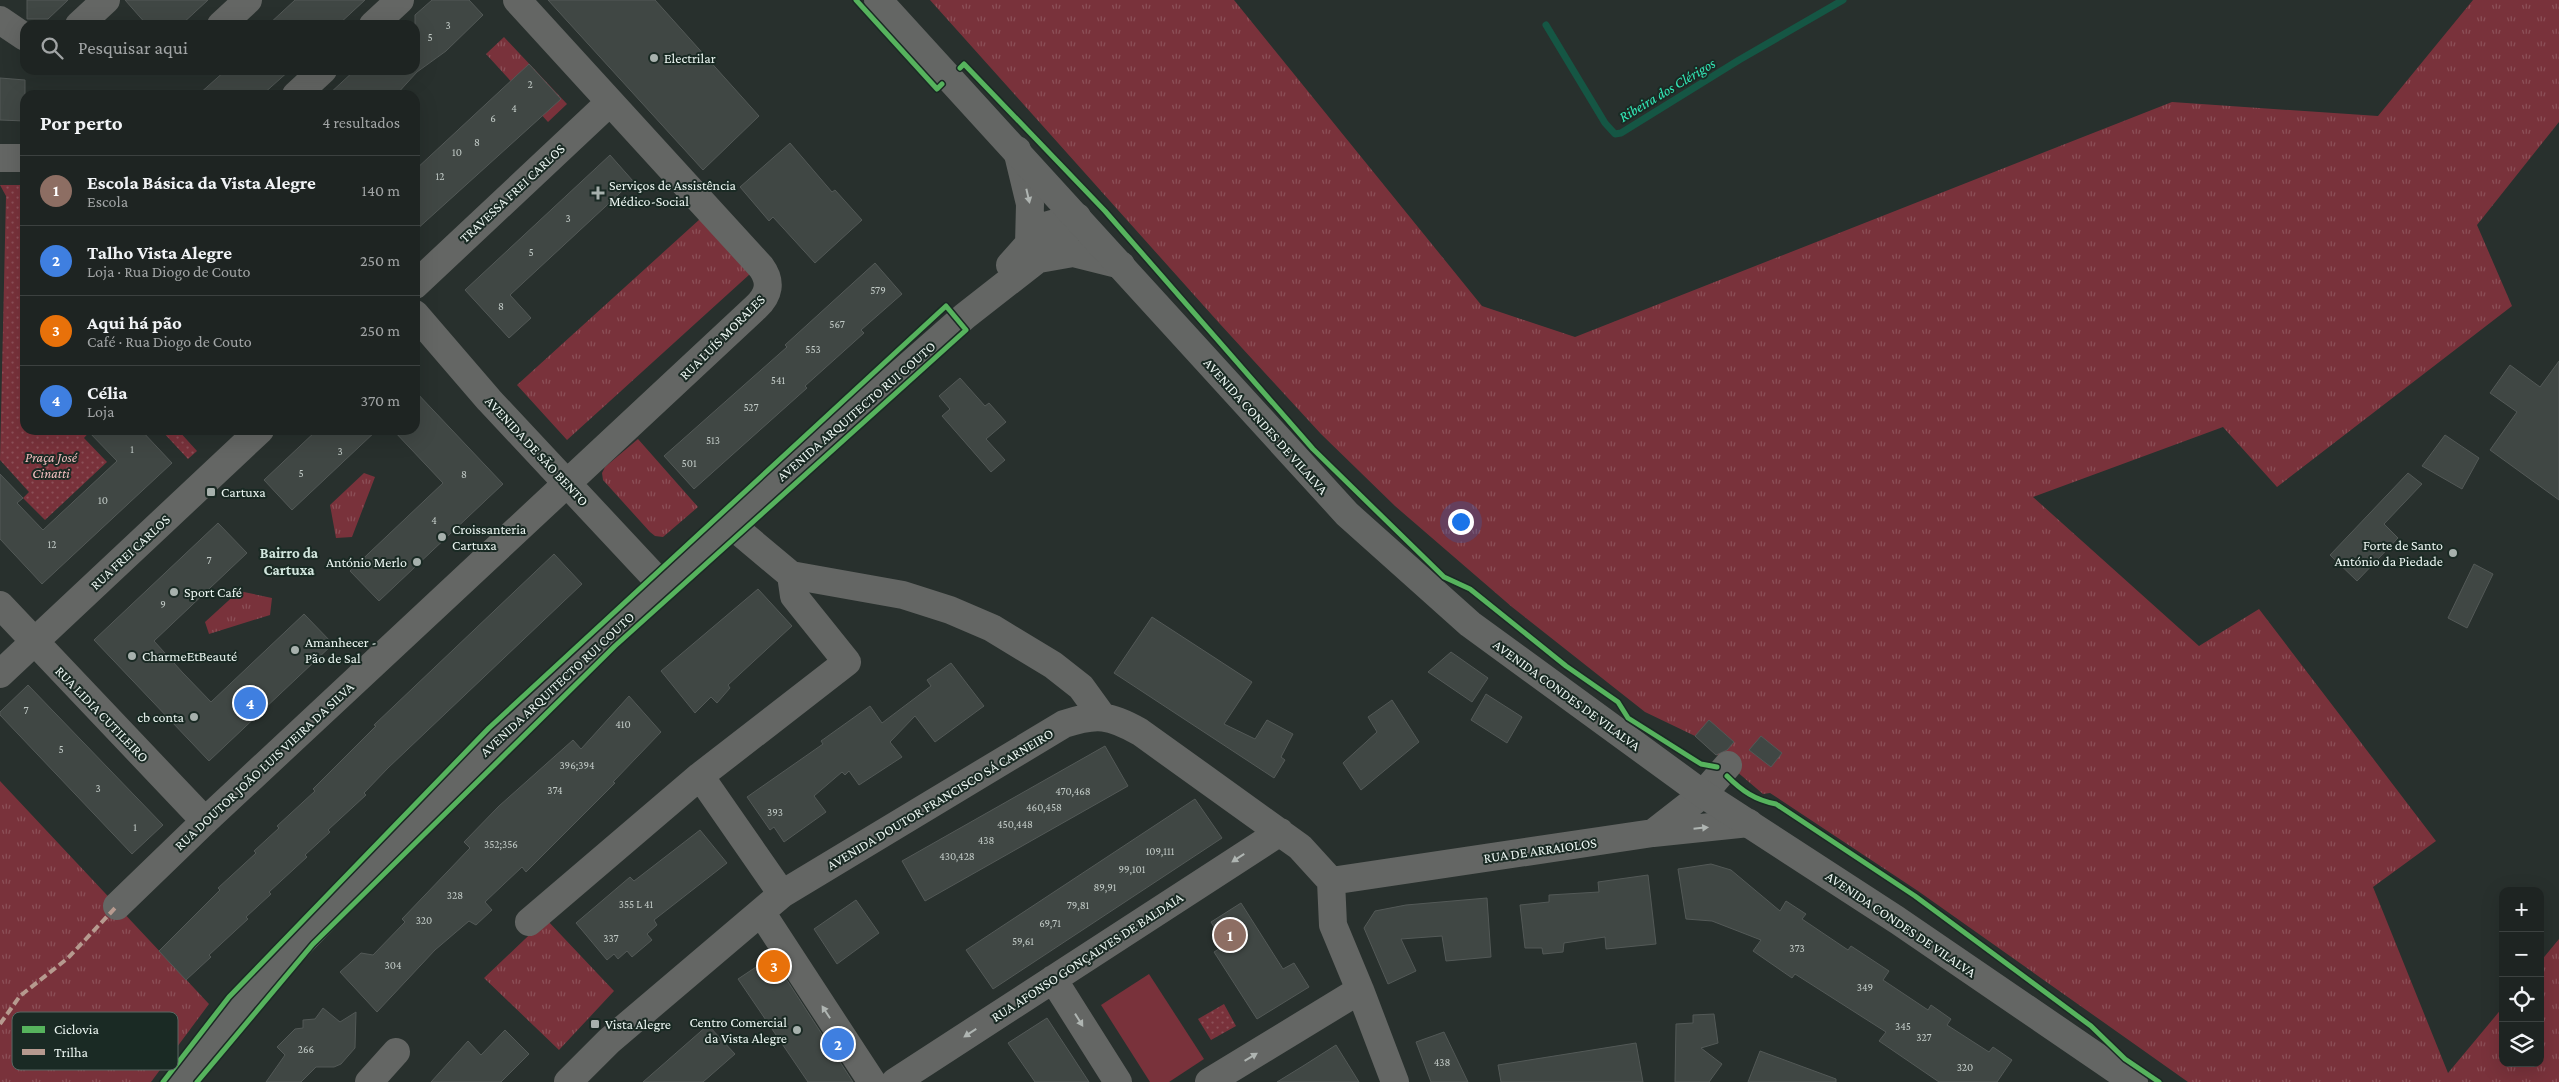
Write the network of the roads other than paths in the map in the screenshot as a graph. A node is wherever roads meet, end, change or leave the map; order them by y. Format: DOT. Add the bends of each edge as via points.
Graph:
graph roads {
  1 [pos="106,0"];
  2 [pos="248,0"];
  3 [pos="400,0"];
  4 [pos="517,0"];
  5 [pos="878,0"];
  6 [pos="0,20"];
  7 [pos="84,20"];
  8 [pos="226,20"];
  9 [pos="378,20"];
  10 [pos="20,34"];
  11 [pos="318,75"];
  12 [pos="301,90"];
  13 [pos="610,102"];
  14 [pos="1016,150"];
  15 [pos="0,158"];
  16 [pos="20,158"];
  17 [pos="1077,217"];
  18 [pos="1033,252"];
  19 [pos="1121,265"];
  20 [pos="420,280"];
  21 [pos="420,320"];
  22 [pos="255,435"];
  23 [pos="567,484"];
  24 [pos="729,523"];
  25 [pos="791,575"];
  26 [pos="662,585"];
  27 [pos="0,605"];
  28 [pos="33,643"];
  29 [pos="0,674"];
  30 [pos="1102,716"];
  31 [pos="1728,765"];
  32 [pos="700,776"];
  33 [pos="1702,794"];
  34 [pos="204,821"];
  35 [pos="1749,823"];
  36 [pos="1280,832"];
  37 [pos="1653,833"];
  38 [pos="1331,881"];
  39 [pos="782,894"];
  40 [pos="116,906"];
  41 [pos="761,912"];
  42 [pos="529,922"];
  43 [pos="1053,979"];
  44 [pos="1360,990"];
  45 [pos="396,1052"];
  46 [pos="178,1082"];
  47 [pos="370,1082"];
  48 [pos="568,1082"];
  49 [pos="872,1082"];
  50 [pos="895,1082"];
  51 [pos="1118,1082"];
  52 [pos="1209,1082"];
  53 [pos="1394,1082"];
  54 [pos="2134,1082"];
  1 -- 7 [label="street"];
  2 -- 8 [label="street"];
  3 -- 9 [label="street"];
  4 -- 13 [label="street, RUA LUÍS MORALES"];
  5 -- 14 [label="street, AVENIDA CONDES DE VILALVA"];
  6 -- 10 [label="street"];
  11 -- 12 [label="street"];
  13 -- 20 [label="street, TRAVESSA FREI CARLOS"];
  13 -- 23 [label="street, RUA LUÍS MORALES" via="761,268 769,283 763,301"];
  14 -- 17 [label="street, AVENIDA CONDES DE VILALVA"];
  14 -- 18 [label="street, one-way" via="1030,204"];
  15 -- 16 [label="street"];
  17 -- 18 [label="street, AVENIDA ARQUITECTO RUI COUTO" via="1045,226"];
  17 -- 19 [label="street, AVENIDA CONDES DE VILALVA"];
  18 -- 19 [label="street, AVENIDA ARQUITECTO RUI COUTO" via="1073,253"];
  18 -- 24 [label="street, AVENIDA ARQUITECTO RUI COUTO" via="965,316"];
  19 -- 33 [label="street, AVENIDA CONDES DE VILALVA" via="1347,514 1470,624"];
  21 -- 23 [label="street, AVENIDA DE SÃO BENTO"];
  22 -- 28 [label="street, RUA FREI CARLOS"];
  23 -- 26 [label="street, AVENIDA DE SÃO BENTO"];
  23 -- 34 [label="street, RUA DOUTOR JOÃO LUIS VIEIRA DA SILVA"];
  24 -- 25 [label="street"];
  24 -- 26 [label="street, AVENIDA ARQUITECTO RUI COUTO"];
  25 -- 30 [label="street" via="903,595 992,628 1082,687"];
  25 -- 32 [label="street" via="794,596 847,662"];
  26 -- 46 [label="street, AVENIDA ARQUITECTO RUI COUTO" via="483,753 227,1020"];
  27 -- 28 [label="street, RUA LIDIA CUTILEIRO"];
  28 -- 29 [label="street, RUA FREI CARLOS"];
  28 -- 34 [label="street, RUA LIDIA CUTILEIRO"];
  30 -- 36 [label="street, AVENIDA DOUTOR FRANCISCO SÁ CARNEIRO" via="1120,720 1140,732"];
  30 -- 39 [label="street, AVENIDA DOUTOR FRANCISCO SÁ CARNEIRO" via="1064,724"];
  31 -- 33 [label="street"];
  32 -- 39 [label="street"];
  32 -- 42 [label="street"];
  33 -- 35 [label="street, AVENIDA CONDES DE VILALVA"];
  33 -- 37 [label="street"];
  34 -- 40 [label="street, RUA DOUTOR JOÃO LUIS VIEIRA DA SILVA"];
  37 -- 35 [label="street, RUA DE ARRAIOLOS, one-way"];
  35 -- 54 [label="street, AVENIDA CONDES DE VILALVA"];
  36 -- 38 [label="street, AVENIDA DOUTOR FRANCISCO SÁ CARNEIRO" via="1310,856"];
  36 -- 43 [label="street, RUA AFONSO GONÇALVES DE BALDAIA, one-way"];
  37 -- 38 [label="street, RUA DE ARRAIOLOS"];
  38 -- 44 [label="street" via="1333,925"];
  39 -- 41 [label="street, AVENIDA DOUTOR FRANCISCO SÁ CARNEIRO"];
  41 -- 48 [label="street, AVENIDA DOUTOR FRANCISCO SÁ CARNEIRO" via="609,1041"];
  49 -- 41 [label="street, one-way"];
  43 -- 50 [label="street, RUA AFONSO GONÇALVES DE BALDAIA, one-way"];
  43 -- 51 [label="street, one-way"];
  52 -- 44 [label="street, one-way"];
  44 -- 53 [label="street"];
  45 -- 47 [label="street"];
}
